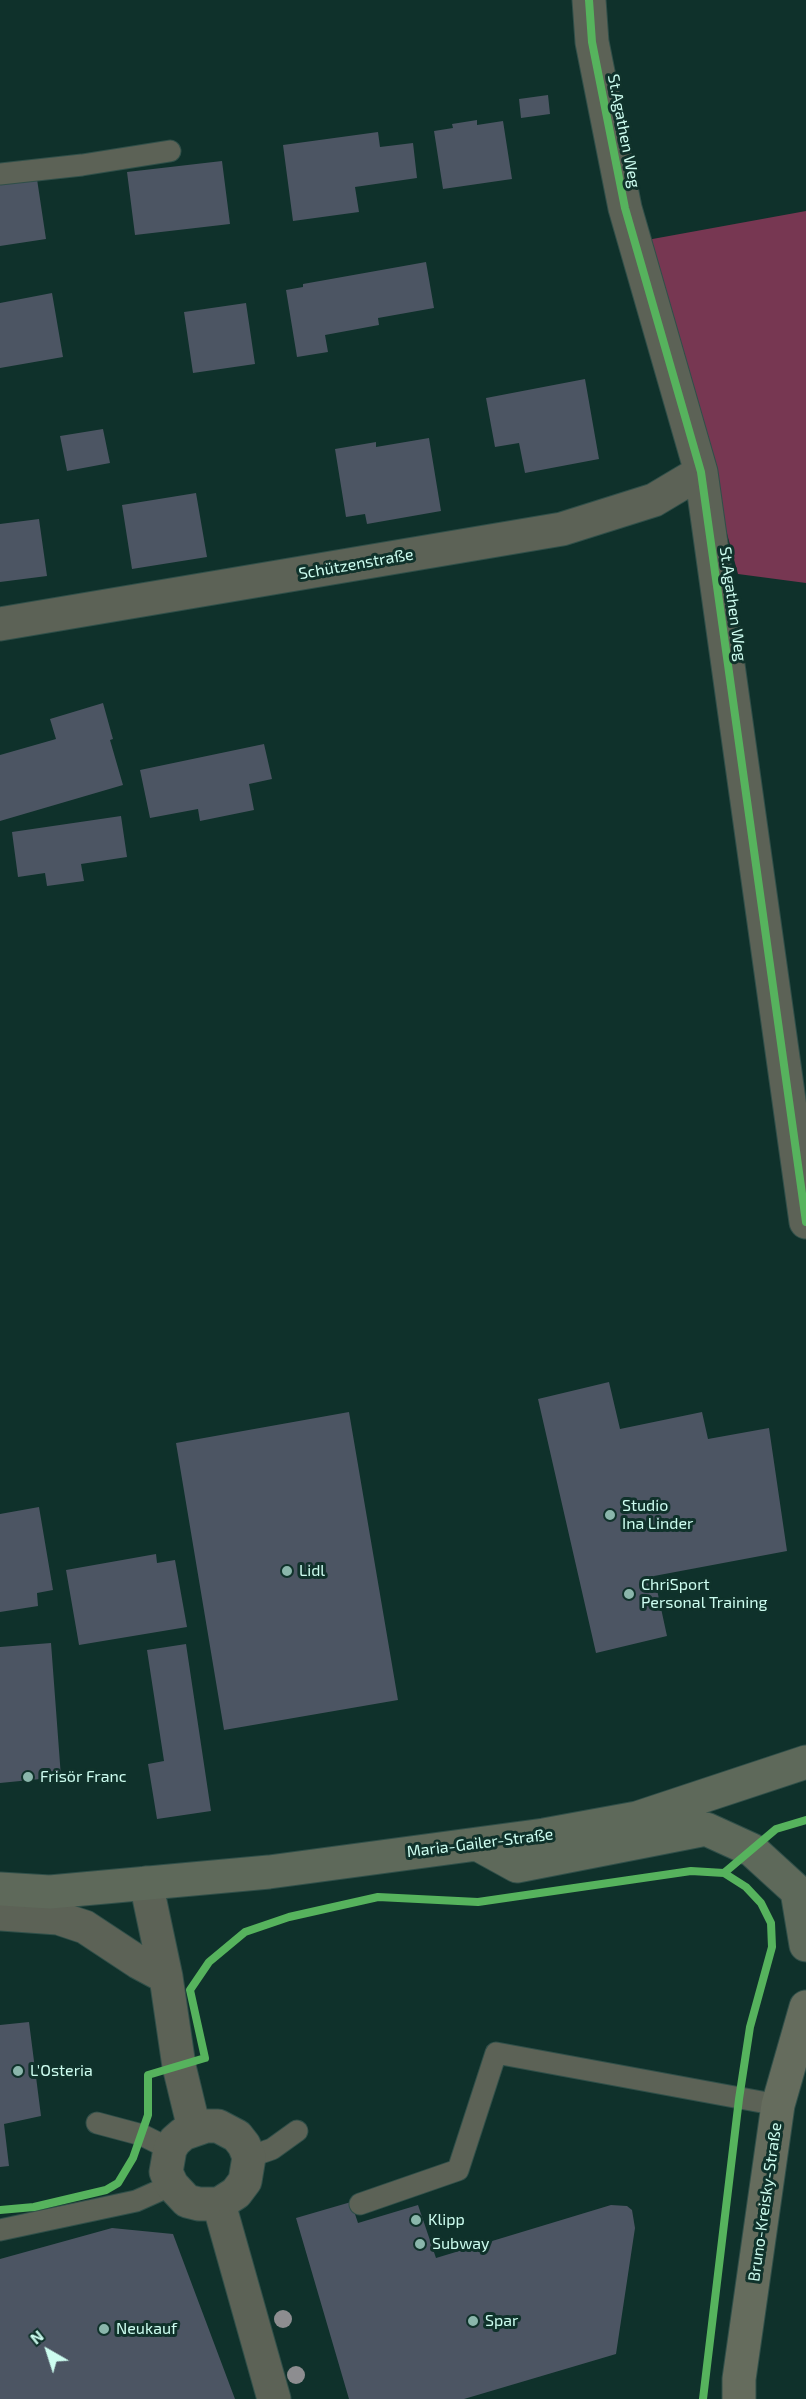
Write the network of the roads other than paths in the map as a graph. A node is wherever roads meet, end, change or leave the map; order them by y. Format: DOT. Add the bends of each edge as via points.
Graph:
graph roads {
  1 [pos="589,0"];
  2 [pos="170,151"];
  3 [pos="0,174"];
  4 [pos="701,472"];
  5 [pos="0,624"];
  6 [pos="806,1222"];
  7 [pos="806,1762"];
  8 [pos="477,1844"];
  9 [pos="146,1883"];
  10 [pos="0,1889"];
  11 [pos="0,1914"];
  12 [pos="806,1945"];
  13 [pos="166,1977"];
  14 [pos="806,2007"];
  15 [pos="778,2105"];
  16 [pos="97,2123"];
  17 [pos="297,2130"];
  18 [pos="182,2139"];
  19 [pos="249,2157"];
  20 [pos="172,2185"];
  21 [pos="219,2204"];
  22 [pos="360,2204"];
  23 [pos="0,2230"];
  24 [pos="274,2399"];
  25 [pos="739,2399"];
  1 -- 4 [label="street, St.Agathen Weg" via="592,42 625,208"];
  2 -- 3 [label="lane"];
  4 -- 5 [label="street, Schützenstraße" via="654,500 562,529"];
  4 -- 6 [label="street, St.Agathen Weg"];
  7 -- 8 [label="main road, Maria-Gailer-Straße" via="637,1818"];
  8 -- 9 [label="main road, Maria-Gailer-Straße" via="269,1872"];
  8 -- 12 [label="main road" via="518,1866 706,1829 752,1850 797,1891"];
  9 -- 10 [label="main road, Maria-Gailer-Straße" via="50,1892"];
  9 -- 13 [label="street"];
  11 -- 13 [label="street" via="58,1918 85,1927"];
  13 -- 18 [label="street" via="179,2066"];
  14 -- 15 [label="street, Bruno-Kreisky-Straße"];
  15 -- 22 [label="lane" via="496,2053 458,2170"];
  15 -- 25 [label="street, Bruno-Kreisky-Straße"];
  16 -- 18 [label="lane" via="142,2135"];
  17 -- 19 [label="lane" via="272,2150"];
  18 -- 19 [label="street" via="206,2126 218,2126 237,2136"];
  18 -- 20 [label="street" via="166,2172"];
  19 -- 21 [label="street" via="245,2181 236,2193"];
  20 -- 21 [label="street" via="187,2201"];
  20 -- 23 [label="lane" via="136,2201"];
  21 -- 24 [label="street"];
}
